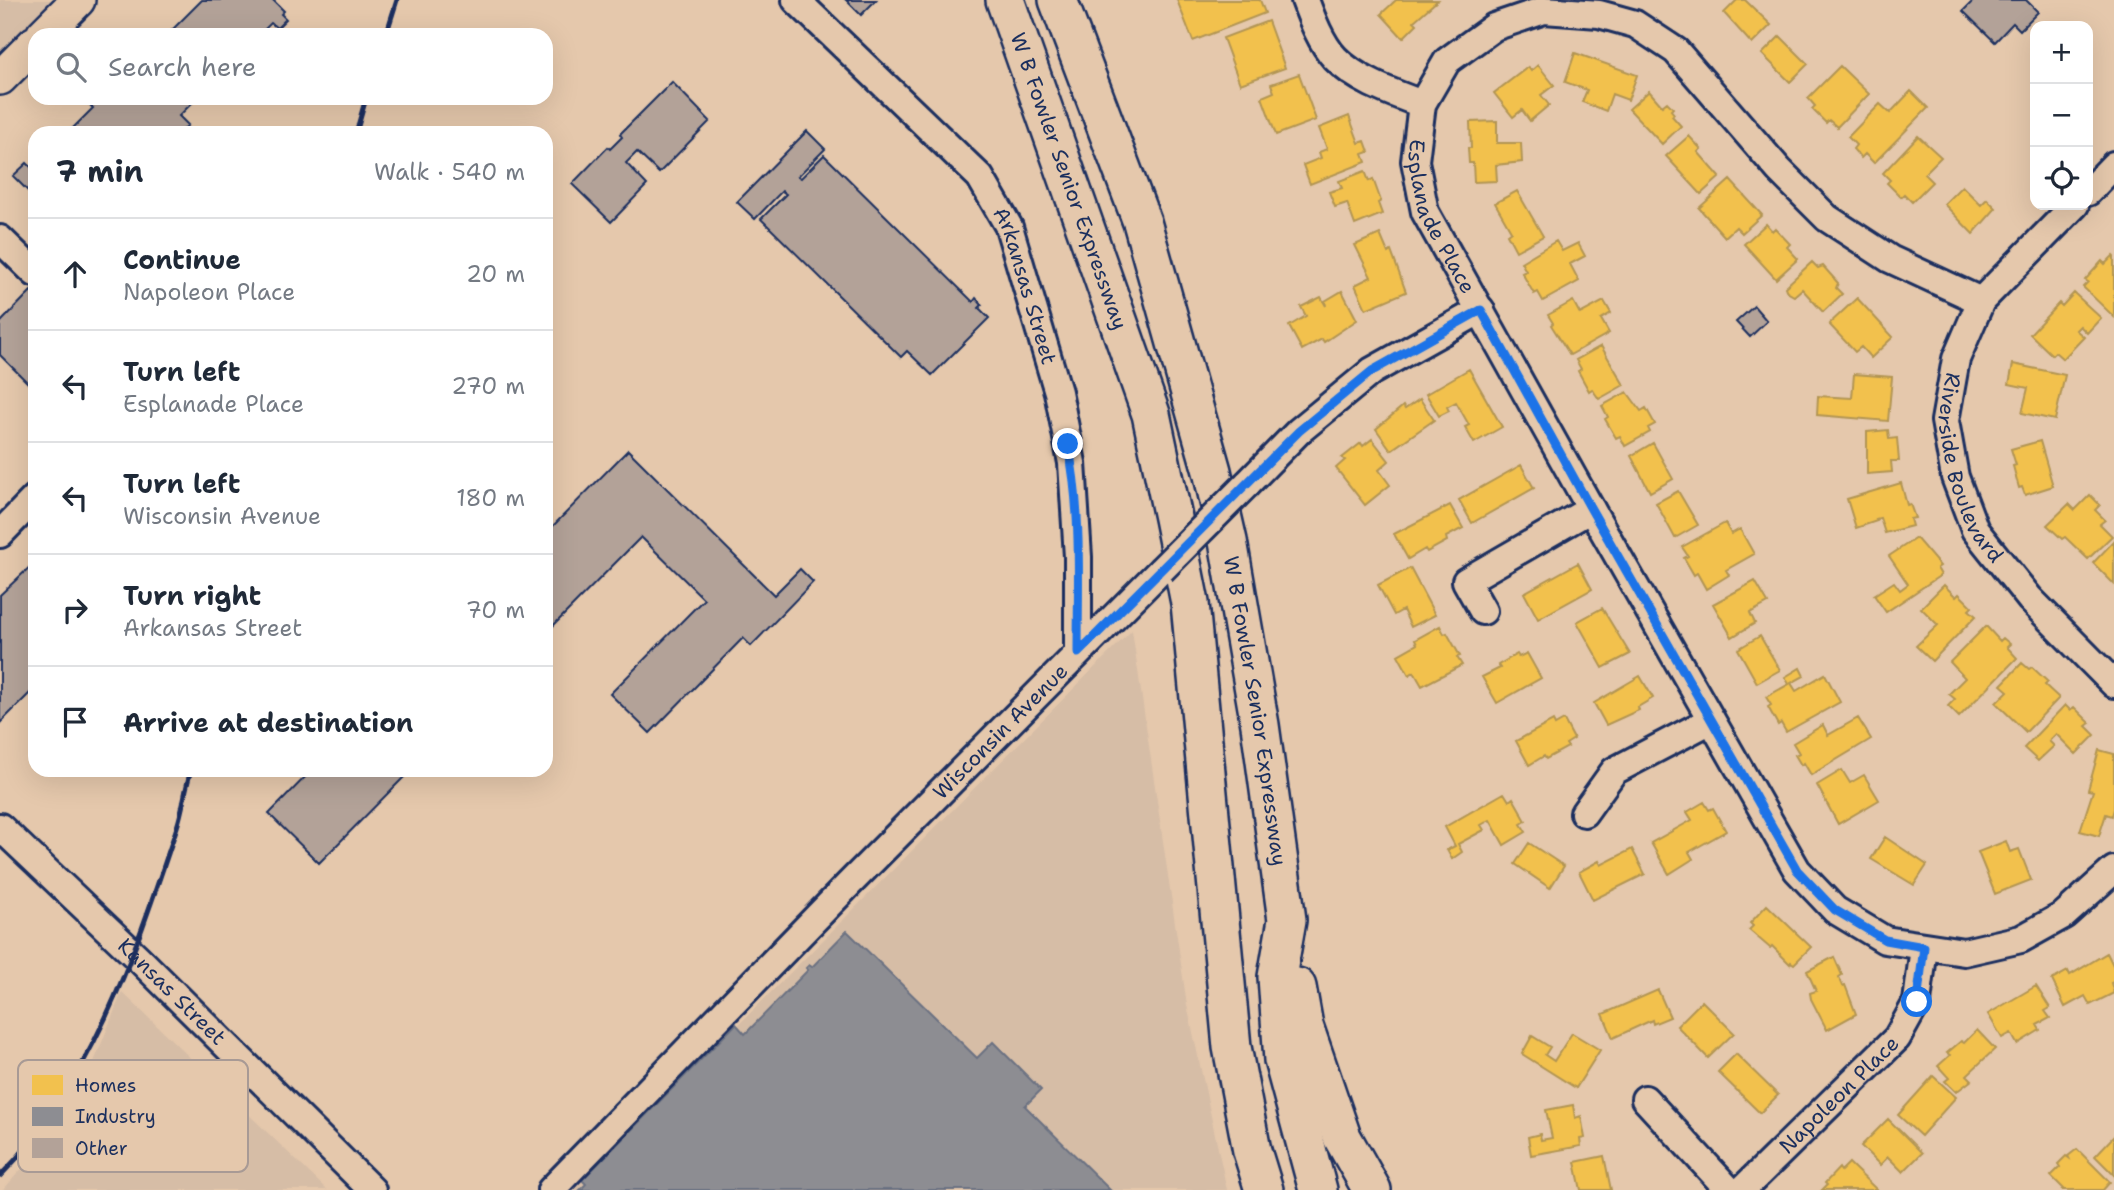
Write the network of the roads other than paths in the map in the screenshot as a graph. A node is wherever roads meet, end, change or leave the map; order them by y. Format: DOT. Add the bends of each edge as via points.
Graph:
graph roads {
  1 [pos="78,0"];
  2 [pos="796,0"];
  3 [pos="1005,0"];
  4 [pos="1058,0"];
  5 [pos="1305,0"];
  6 [pos="1601,7"];
  7 [pos="50,28"];
  8 [pos="28,50"];
  9 [pos="0,78"];
  10 [pos="1422,104"];
  11 [pos="2114,165"];
  12 [pos="2093,187"];
  13 [pos="2070,210"];
  14 [pos="0,239"];
  15 [pos="28,266"];
  16 [pos="1981,301"];
  17 [pos="1481,310"];
  18 [pos="28,505"];
  19 [pos="1591,509"];
  20 [pos="0,534"];
  21 [pos="1483,611"];
  22 [pos="1078,653"];
  23 [pos="2114,684"];
  24 [pos="1712,720"];
  25 [pos="1584,813"];
  26 [pos="0,827"];
  27 [pos="2114,870"];
  28 [pos="1287,920"];
  29 [pos="1924,947"];
  30 [pos="240,1060"];
  31 [pos="248,1068"];
  32 [pos="1645,1099"];
  33 [pos="372,1190"];
  34 [pos="551,1190"];
  35 [pos="1264,1190"];
  36 [pos="1318,1190"];
  37 [pos="1372,1190"];
  38 [pos="1730,1190"];
  39 [pos="1742,1190"];
  1 -- 7 [label="main road"];
  2 -- 22 [label="street, Arkansas Street" via="979,177 1009,227 1058,392 1072,463"];
  3 -- 35 [label="highway, W B Fowler Senior Expressway" via="1151,414 1190,603 1232,1047"];
  4 -- 28 [label="highway, W B Fowler Senior Expressway" via="1142,222 1212,471 1260,725"];
  5 -- 10 [label="street" via="1335,58 1372,84"];
  6 -- 10 [label="street, Esplanade Place" via="1544,10 1494,27 1447,61"];
  6 -- 16 [label="street, Esplanade Place" via="1676,51 1827,218 1890,259"];
  8 -- 9 [label="main road"];
  10 -- 17 [label="street, Esplanade Place" via="1415,161 1425,212"];
  11 -- 12 [label="street"];
  13 -- 16 [label="street, Riverside Boulevard"];
  14 -- 15 [label="street"];
  16 -- 23 [label="street, Riverside Boulevard" via="1956,359 1945,421 1955,477 1975,530 2030,599"];
  17 -- 19 [label="street, Esplanade Place"];
  17 -- 22 [label="street, Wisconsin Avenue, bridge" via="1372,371 1299,431"];
  18 -- 20 [label="street"];
  19 -- 21 [label="street" via="1466,581"];
  19 -- 24 [label="street, Esplanade Place"];
  22 -- 34 [label="street, Wisconsin Avenue"];
  24 -- 25 [label="street" via="1614,771"];
  24 -- 29 [label="street, Esplanade Place" via="1797,870 1835,910 1885,940"];
  26 -- 30 [label="street, Kansas Street"];
  27 -- 29 [label="street, Esplanade Place" via="2064,915 2021,939 1964,952"];
  28 -- 36 [label="highway, W B Fowler Senior Expressway" via="1277,977 1283,1060"];
  28 -- 37 [label="highway" via="1304,1026 1342,1137"];
  29 -- 39 [label="street, Napoleon Place" via="1917,1002 1897,1038"];
  31 -- 33 [label="street, Kansas Street"];
  32 -- 38 [label="street"];
}
